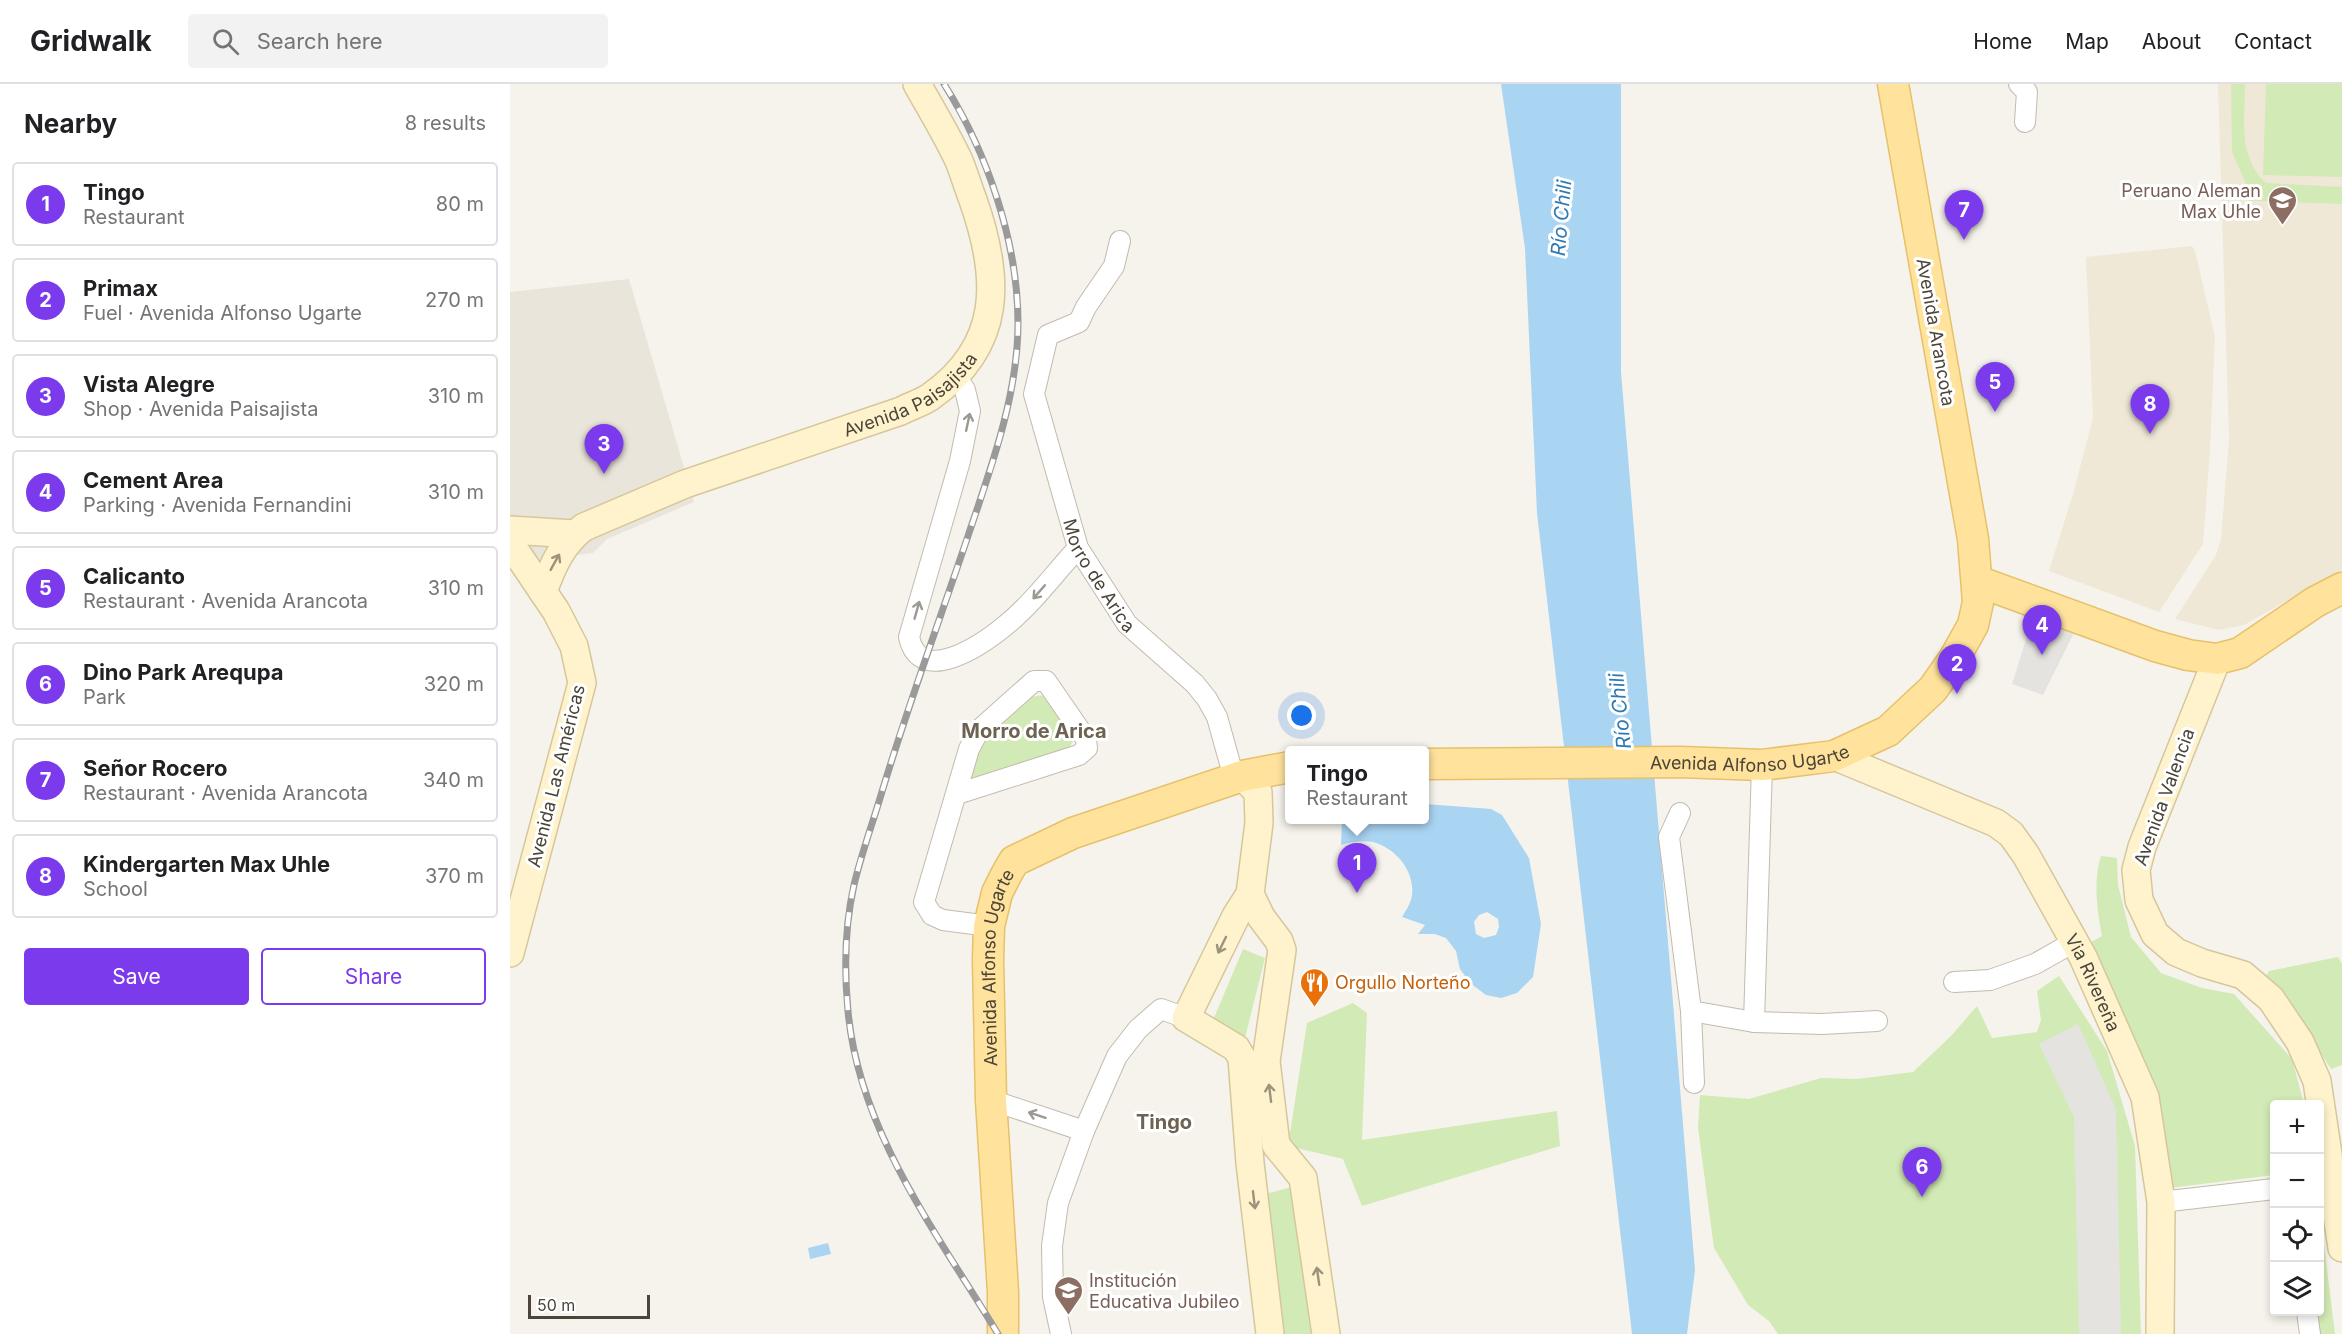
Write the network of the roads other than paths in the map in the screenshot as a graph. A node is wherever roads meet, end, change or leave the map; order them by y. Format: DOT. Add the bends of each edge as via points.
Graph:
graph roads {
  1 [pos="917,84"];
  2 [pos="1893,84"];
  3 [pos="2019,84"];
  4 [pos="2025,122"];
  5 [pos="1120,241"];
  6 [pos="956,375"];
  7 [pos="510,530"];
  8 [pos="574,534"];
  9 [pos="510,543"];
  10 [pos="1078,548"];
  11 [pos="1977,581"];
  12 [pos="2342,588"];
  13 [pos="543,592"];
  14 [pos="2217,660"];
  15 [pos="1834,756"];
  16 [pos="1429,764"];
  17 [pos="1762,765"];
  18 [pos="1285,768"];
  19 [pos="1242,776"];
  20 [pos="957,794"];
  21 [pos="1680,813"];
  22 [pos="1250,894"];
  23 [pos="989,926"];
  24 [pos="2074,942"];
  25 [pos="510,953"];
  26 [pos="1954,982"];
  27 [pos="1691,1011"];
  28 [pos="1186,1018"];
  29 [pos="1877,1021"];
  30 [pos="1754,1023"];
  31 [pos="1254,1060"];
  32 [pos="1694,1083"];
  33 [pos="991,1100"];
  34 [pos="1084,1131"];
  35 [pos="1283,1154"];
  36 [pos="1250,1163"];
  37 [pos="2270,1189"];
  38 [pos="2161,1202"];
  39 [pos="2342,1248"];
  40 [pos="2308,1316"];
  41 [pos="1003,1334"];
  42 [pos="1061,1334"];
  43 [pos="1270,1334"];
  44 [pos="1326,1334"];
  45 [pos="2160,1334"];
  46 [pos="2310,1334"];
  1 -- 6 [label="street, Avenida Paisajista" via="959,161 983,230 991,268 992,300 985,326 973,354"];
  2 -- 11 [label="main road, Avenida Arancota"];
  3 -- 4 [label="street" via="2027,92"];
  5 -- 10 [label="street, Morro de Arica" via="1114,266 1079,322 1048,335 1034,394"];
  6 -- 8 [label="street, Avenida Paisajista" via="928,398 901,411 685,484 599,519"];
  10 -- 6 [label="street, one-way" via="1030,602 978,644 944,662 926,660 915,652 909,637 960,461 970,411"];
  7 -- 8 [label="street"];
  13 -- 8 [label="street, Avenida Paisajista, one-way" via="555,560"];
  9 -- 13 [label="street, Avenida Las Américas"];
  10 -- 19 [label="street, Morro de Arica" via="1127,624 1207,699 1217,717 1231,767"];
  11 -- 14 [label="main road" via="2155,645"];
  11 -- 15 [label="main road, Avenida Alfonso Ugarte" via="1973,625 1933,689 1888,731"];
  12 -- 14 [label="main road" via="2240,653"];
  13 -- 25 [label="street, Avenida Las Américas" via="574,646 582,683"];
  14 -- 39 [label="street, Avenida Valencia" via="2142,847 2136,870 2139,900 2155,934 2176,952 2243,975 2271,999 2300,1042 2317,1081"];
  15 -- 17 [label="main road, Avenida Alfonso Ugarte"];
  15 -- 24 [label="street, Via Rivereña" via="1996,823 2011,834"];
  16 -- 17 [label="main road, Avenida Alfonso Ugarte"];
  17 -- 30 [label="street"];
  18 -- 19 [label="main road, Avenida Alfonso Ugarte"];
  19 -- 22 [label="street" via="1258,792 1260,823"];
  19 -- 23 [label="main road, Avenida Alfonso Ugarte" via="1073,833 1014,861 997,892"];
  20 -- 20 [label="street" via="1079,755 1087,748 1086,739 1046,681 1034,681 979,730 969,749"];
  20 -- 23 [label="street" via="924,902 932,915 942,920"];
  21 -- 27 [label="street" via="1669,837"];
  22 -- 28 [label="street, one-way"];
  22 -- 31 [label="street" via="1282,950"];
  23 -- 33 [label="main road, Avenida Alfonso Ugarte"];
  24 -- 26 [label="street" via="2035,964 1990,980"];
  24 -- 38 [label="street, Via Rivereña" via="2145,1096"];
  27 -- 30 [label="street"];
  27 -- 32 [label="street"];
  28 -- 31 [label="street"];
  28 -- 34 [label="street" via="1161,1009 1138,1029 1117,1056"];
  29 -- 30 [label="street"];
  35 -- 31 [label="street, one-way" via="1276,1145"];
  31 -- 36 [label="street"];
  34 -- 33 [label="street, one-way"];
  33 -- 41 [label="main road, Avenida Alfonso Ugarte"];
  34 -- 42 [label="street" via="1058,1203 1052,1246 1053,1297"];
  35 -- 36 [label="street"];
  44 -- 35 [label="street, one-way" via="1303,1178"];
  36 -- 43 [label="street, one-way"];
  37 -- 38 [label="street"];
  38 -- 45 [label="street, Via Rivereña"];
  40 -- 46 [label="street"];
}
